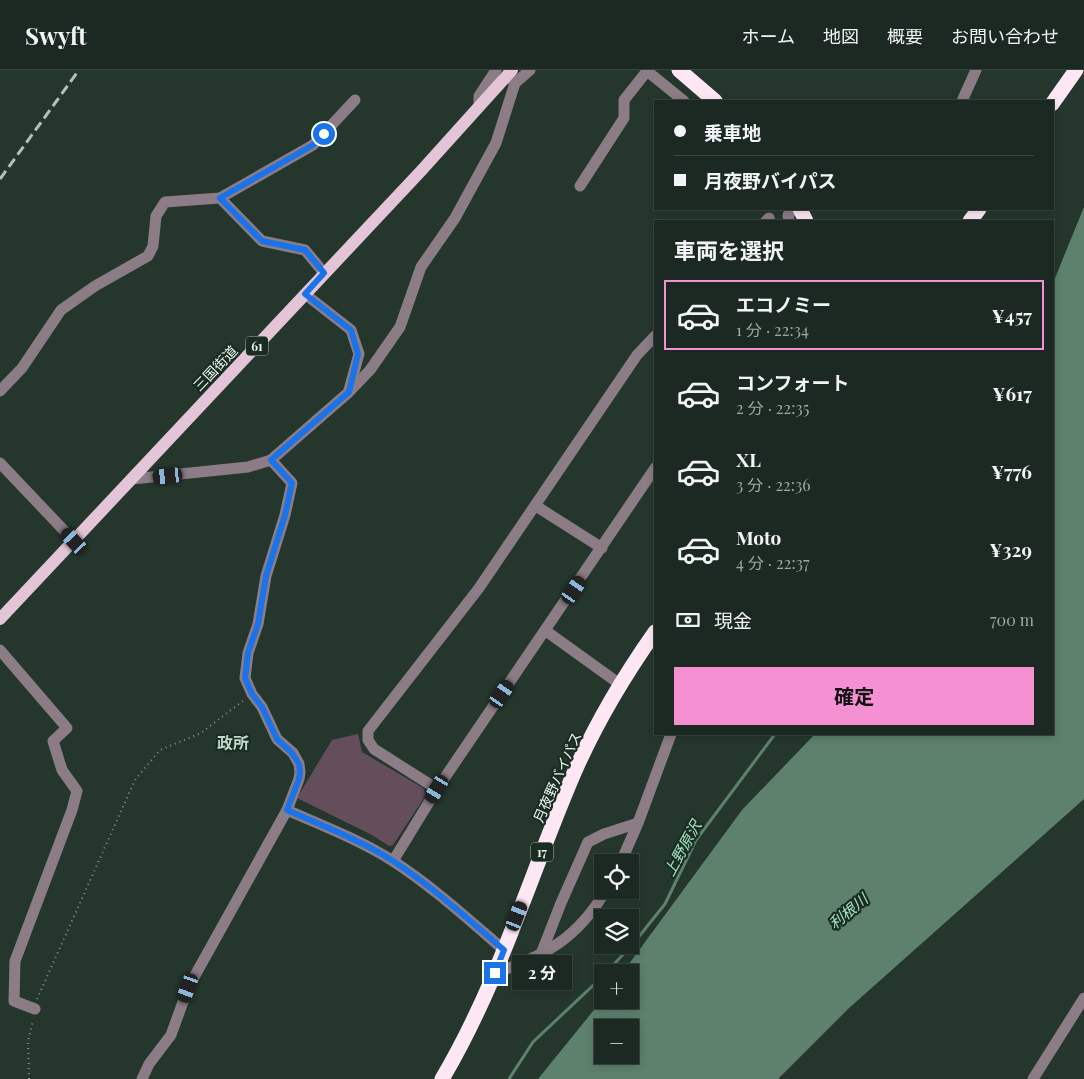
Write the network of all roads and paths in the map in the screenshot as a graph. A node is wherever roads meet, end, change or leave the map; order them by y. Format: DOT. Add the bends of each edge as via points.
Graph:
graph roads {
  1 [pos="530,70"];
  2 [pos="679,70"];
  3 [pos="976,70"];
  4 [pos="1076,70"];
  5 [pos="646,71"];
  6 [pos="508,74"];
  7 [pos="355,100"];
  8 [pos="683,100"];
  9 [pos="714,100"];
  10 [pos="962,100"];
  11 [pos="1054,101"];
  12 [pos="580,186"];
  13 [pos="220,198"];
  14 [pos="324,273"];
  15 [pos="305,294"];
  16 [pos="654,337"];
  17 [pos="0,391"];
  18 [pos="349,392"];
  19 [pos="271,460"];
  20 [pos="0,463"];
  21 [pos="654,470"];
  22 [pos="132,479"];
  23 [pos="536,506"];
  24 [pos="74,541"];
  25 [pos="602,548"];
  26 [pos="0,619"];
  27 [pos="546,631"];
  28 [pos="654,633"];
  29 [pos="0,650"];
  30 [pos="620,684"];
  31 [pos="252,694"];
  32 [pos="671,735"];
  33 [pos="437,789"];
  34 [pos="287,810"];
  35 [pos="638,823"];
  36 [pos="624,854"];
  37 [pos="393,861"];
  38 [pos="600,899"];
  39 [pos="504,950"];
  40 [pos="541,954"];
  41 [pos="495,973"];
  42 [pos="1084,998"];
  43 [pos="35,1009"];
  44 [pos="29,1079"];
  45 [pos="142,1079"];
  46 [pos="442,1079"];
  47 [pos="1033,1079"];
  1 -- 6 [label="street"];
  2 -- 9 [label="highway"];
  3 -- 10 [label="street"];
  4 -- 11 [label="highway"];
  5 -- 8 [label="street"];
  5 -- 12 [label="street" via="624,100 624,118"];
  6 -- 14 [label="main road, 三国街道 / 61"];
  6 -- 18 [label="street" via="496,143 455,218 421,266 400,327 370,370"];
  7 -- 13 [label="street" via="313,145"];
  13 -- 14 [label="street" via="262,241 305,250"];
  13 -- 17 [label="street" via="165,202 156,216 153,246 148,256 61,310 22,368"];
  14 -- 15 [label="main road, 三国街道 / 61"];
  15 -- 18 [label="street" via="351,330 358,354"];
  15 -- 22 [label="main road, 三国街道 / 61"];
  16 -- 23 [label="street" via="637,355"];
  18 -- 19 [label="street"];
  19 -- 22 [label="street" via="248,467"];
  19 -- 31 [label="street" via="292,483 248,653 245,678"];
  20 -- 24 [label="street"];
  21 -- 25 [label="street"];
  22 -- 24 [label="main road, 三国街道 / 61"];
  23 -- 25 [label="street"];
  23 -- 33 [label="street" via="479,588 368,731 368,740 374,749"];
  24 -- 26 [label="main road, 三国街道 / 61"];
  25 -- 27 [label="street"];
  27 -- 30 [label="street"];
  27 -- 33 [label="street"];
  28 -- 30 [label="highway, 月夜野バイパス / 17"];
  29 -- 43 [label="street" via="67,728 53,741 62,770 77,791 15,961 14,1001"];
  30 -- 39 [label="highway, 月夜野バイパス / 17" via="574,773"];
  31 -- 34 [label="street" via="277,739 299,764 299,779"];
  31 -- 43 [label="path" via="201,734 160,750 135,780 38,995"];
  32 -- 35 [label="street"];
  33 -- 37 [label="street"];
  34 -- 37 [label="street" via="360,842"];
  34 -- 45 [label="street" via="188,988 171,1035"];
  35 -- 36 [label="street"];
  35 -- 40 [label="street" via="588,842"];
  37 -- 39 [label="street" via="430,887"];
  38 -- 40 [label="street" via="581,924 558,945"];
  39 -- 41 [label="highway, 月夜野バイパス / 17"];
  40 -- 41 [label="street"];
  41 -- 46 [label="highway, 月夜野バイパス / 17" via="465,1040"];
  42 -- 47 [label="street"];
  43 -- 44 [label="path" via="28,1041"];
}
